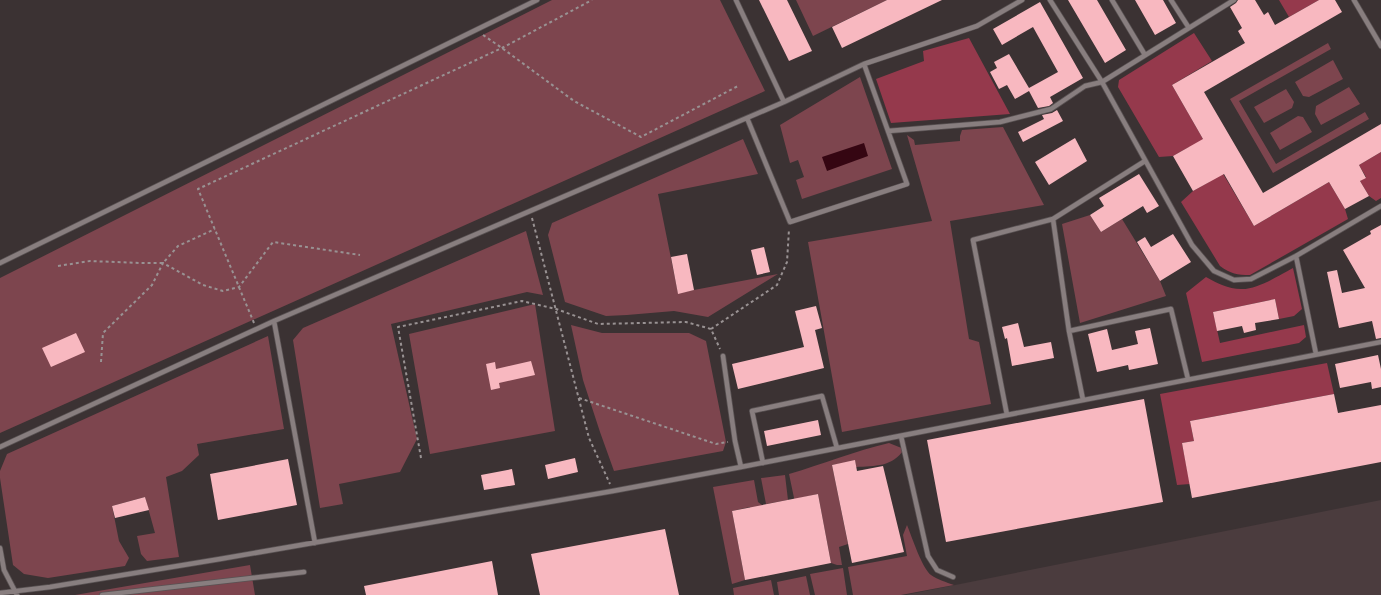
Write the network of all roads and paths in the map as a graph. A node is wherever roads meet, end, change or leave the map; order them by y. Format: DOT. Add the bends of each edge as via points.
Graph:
graph roads {
  1 [pos="537,0"];
  2 [pos="592,0"];
  3 [pos="736,0"];
  4 [pos="1022,0"];
  5 [pos="1050,0"];
  6 [pos="1112,0"];
  7 [pos="1171,0"];
  8 [pos="1234,0"];
  9 [pos="1354,0"];
  10 [pos="1189,28"];
  11 [pos="475,30"];
  12 [pos="1381,46"];
  13 [pos="502,48"];
  14 [pos="1145,56"];
  15 [pos="864,64"];
  16 [pos="1102,82"];
  17 [pos="738,86"];
  18 [pos="784,102"];
  19 [pos="747,118"];
  20 [pos="888,131"];
  21 [pos="1145,161"];
  22 [pos="1381,206"];
  23 [pos="530,211"];
  24 [pos="1053,219"];
  25 [pos="790,222"];
  26 [pos="215,229"];
  27 [pos="360,255"];
  28 [pos="1296,256"];
  29 [pos="0,263"];
  30 [pos="164,263"];
  31 [pos="58,266"];
  32 [pos="239,287"];
  33 [pos="556,309"];
  34 [pos="274,322"];
  35 [pos="711,329"];
  36 [pos="257,330"];
  37 [pos="1069,331"];
  38 [pos="1381,342"];
  39 [pos="1316,354"];
  40 [pos="723,356"];
  41 [pos="101,362"];
  42 [pos="1188,380"];
  43 [pos="579,398"];
  44 [pos="1083,400"];
  45 [pos="1006,415"];
  46 [pos="901,436"];
  47 [pos="735,441"];
  48 [pos="0,447"];
  49 [pos="837,448"];
  50 [pos="421,458"];
  51 [pos="763,463"];
  52 [pos="741,467"];
  53 [pos="613,491"];
  54 [pos="315,543"];
  55 [pos="0,548"];
  56 [pos="0,563"];
  57 [pos="4,570"];
  58 [pos="304,572"];
  59 [pos="953,577"];
  60 [pos="0,593"];
  61 [pos="17,593"];
  62 [pos="102,595"];
  1 -- 11 [label="lane"];
  2 -- 13 [label="path"];
  3 -- 18 [label="lane"];
  4 -- 15 [label="lane" via="977,26"];
  5 -- 16 [label="lane"];
  6 -- 14 [label="lane"];
  7 -- 10 [label="lane"];
  8 -- 10 [label="lane"];
  9 -- 12 [label="lane"];
  10 -- 14 [label="lane"];
  11 -- 13 [label="path"];
  11 -- 29 [label="lane"];
  13 -- 17 [label="path" via="574,101 641,137"];
  13 -- 26 [label="path" via="198,189"];
  14 -- 16 [label="lane"];
  15 -- 18 [label="lane"];
  15 -- 20 [label="lane"];
  16 -- 20 [label="lane" via="1085,86 1051,109 1000,122"];
  16 -- 21 [label="lane"];
  18 -- 19 [label="lane"];
  19 -- 23 [label="lane"];
  19 -- 25 [label="lane"];
  20 -- 25 [label="lane" via="907,184"];
  21 -- 24 [label="lane"];
  21 -- 28 [label="lane" via="1192,245 1214,271 1234,280 1251,279"];
  22 -- 28 [label="lane"];
  23 -- 33 [label="path"];
  23 -- 34 [label="lane"];
  24 -- 37 [label="lane"];
  24 -- 45 [label="lane" via="973,240"];
  25 -- 35 [label="path" via="787,262 778,285"];
  26 -- 30 [label="path" via="178,246"];
  26 -- 32 [label="path"];
  27 -- 32 [label="path" via="274,242"];
  28 -- 39 [label="lane"];
  30 -- 31 [label="path" via="90,261"];
  30 -- 32 [label="path" via="203,285 223,291"];
  30 -- 41 [label="path" via="152,285 103,333"];
  32 -- 36 [label="path"];
  33 -- 35 [label="path" via="598,324 686,322"];
  33 -- 43 [label="path"];
  33 -- 50 [label="path" via="522,301 398,327"];
  34 -- 36 [label="lane"];
  34 -- 54 [label="lane"];
  35 -- 40 [label="path"];
  36 -- 48 [label="lane"];
  37 -- 42 [label="lane" via="1171,309"];
  37 -- 44 [label="lane"];
  38 -- 39 [label="lane"];
  39 -- 42 [label="lane"];
  40 -- 47 [label="lane"];
  42 -- 44 [label="lane"];
  43 -- 47 [label="path" via="716,444"];
  43 -- 53 [label="path" via="589,438"];
  44 -- 45 [label="lane"];
  45 -- 46 [label="lane"];
  46 -- 49 [label="lane"];
  46 -- 59 [label="lane" via="928,556 937,570"];
  47 -- 52 [label="lane"];
  49 -- 51 [label="lane"];
  49 -- 51 [label="lane" via="822,396 752,412"];
  51 -- 52 [label="lane"];
  52 -- 53 [label="lane"];
  53 -- 54 [label="lane"];
  54 -- 61 [label="lane"];
  55 -- 57 [label="lane"];
  56 -- 57 [label="lane"];
  57 -- 61 [label="lane"];
  58 -- 62 [label="lane"];
  60 -- 61 [label="lane"];
}
